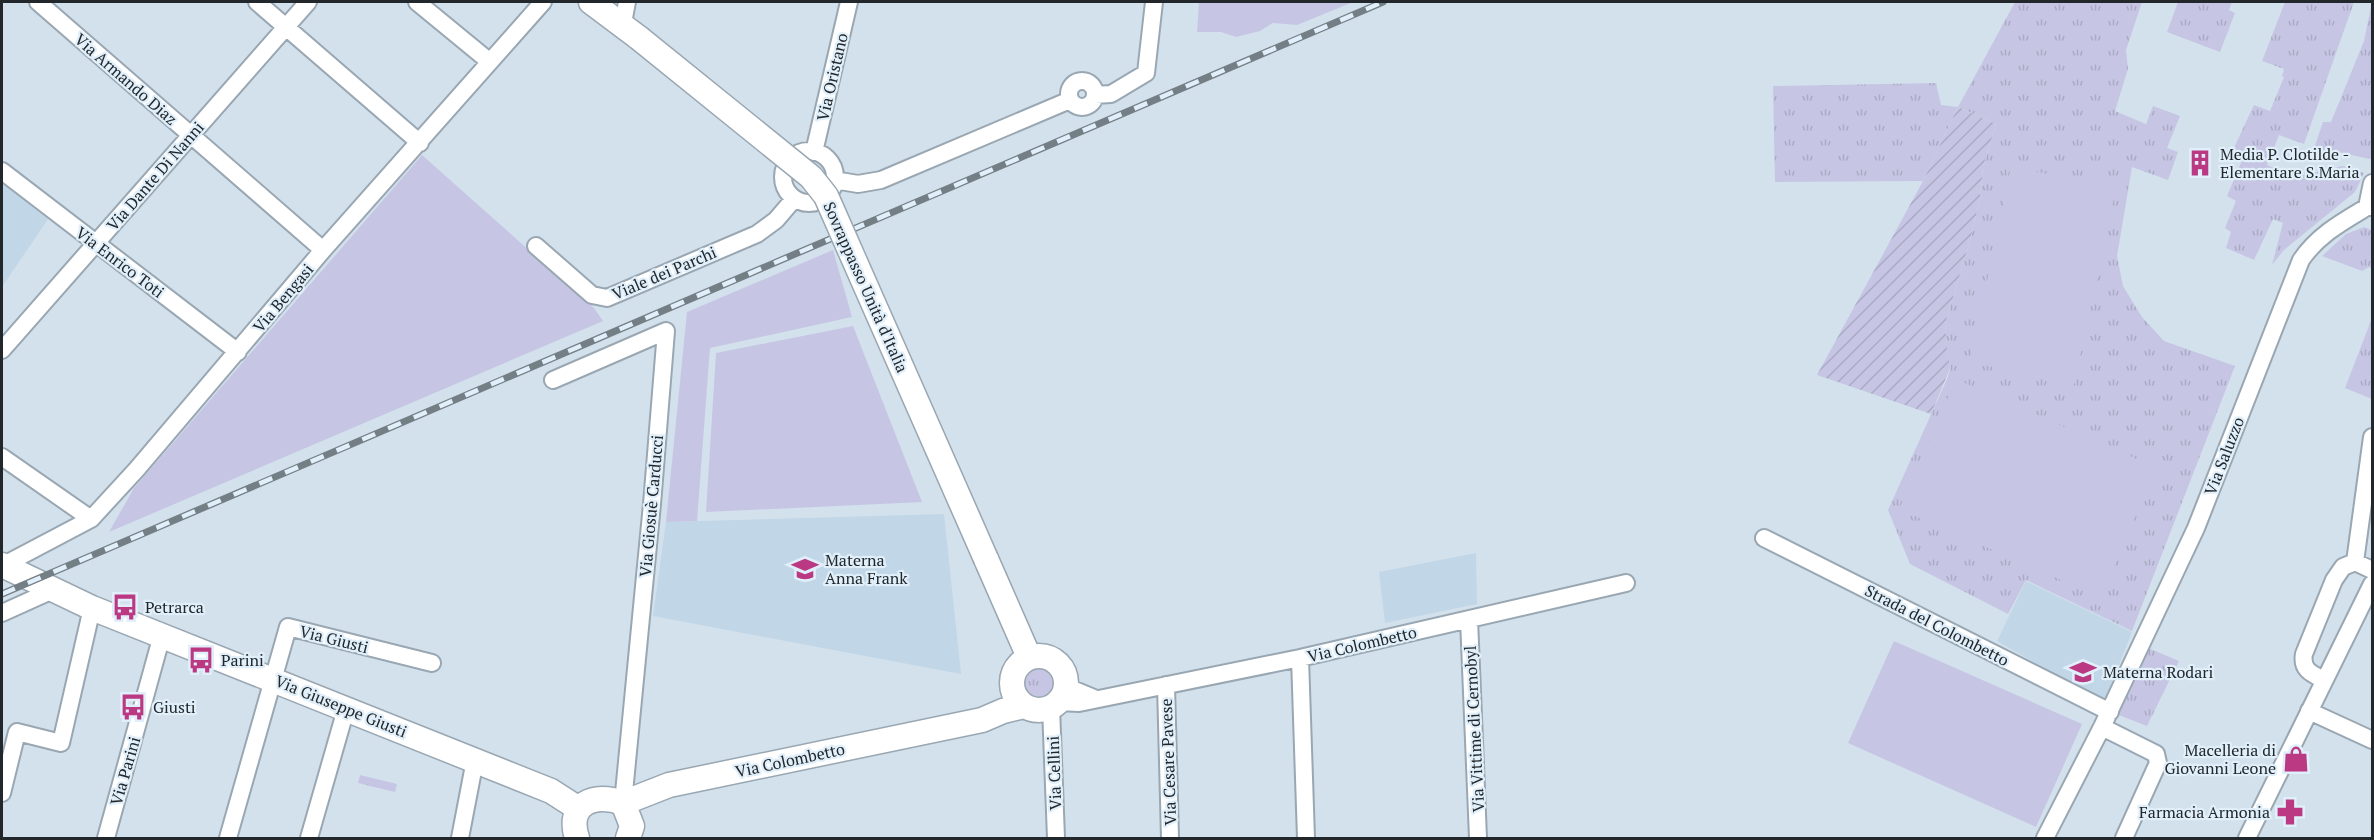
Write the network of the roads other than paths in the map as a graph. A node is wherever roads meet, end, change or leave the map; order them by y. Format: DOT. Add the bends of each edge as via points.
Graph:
graph roads {
  1 [pos="38,2"];
  2 [pos="256,2"];
  3 [pos="308,2"];
  4 [pos="417,2"];
  5 [pos="543,2"];
  6 [pos="591,2"];
  7 [pos="849,2"];
  8 [pos="1154,2"];
  9 [pos="630,21"];
  10 [pos="286,27"];
  11 [pos="490,62"];
  12 [pos="191,135"];
  13 [pos="420,143"];
  14 [pos="814,152"];
  15 [pos="2,171"];
  16 [pos="834,180"];
  17 [pos="2373,183"];
  18 [pos="794,199"];
  19 [pos="2371,208"];
  20 [pos="96,244"];
  21 [pos="536,246"];
  22 [pos="323,250"];
  23 [pos="2,350"];
  24 [pos="238,352"];
  25 [pos="553,380"];
  26 [pos="2372,444"];
  27 [pos="2,457"];
  28 [pos="91,519"];
  29 [pos="1764,538"];
  30 [pos="2355,562"];
  31 [pos="2,565"];
  32 [pos="2373,570"];
  33 [pos="1626,583"];
  34 [pos="2373,584"];
  35 [pos="53,590"];
  36 [pos="92,608"];
  37 [pos="2,613"];
  38 [pos="1468,619"];
  39 [pos="162,635"];
  40 [pos="1029,657"];
  41 [pos="1299,658"];
  42 [pos="432,663"];
  43 [pos="272,679"];
  44 [pos="1066,679"];
  45 [pos="2324,680"];
  46 [pos="1011,681"];
  47 [pos="1166,685"];
  48 [pos="1096,699"];
  49 [pos="1055,705"];
  50 [pos="1024,706"];
  51 [pos="346,709"];
  52 [pos="2309,711"];
  53 [pos="2110,712"];
  54 [pos="960,725"];
  55 [pos="2102,727"];
  56 [pos="2373,740"];
  57 [pos="475,760"];
  58 [pos="2,793"];
  59 [pos="623,803"];
  60 [pos="579,809"];
  61 [pos="106,838"];
  62 [pos="228,838"];
  63 [pos="309,838"];
  64 [pos="460,838"];
  65 [pos="577,838"];
  66 [pos="628,838"];
  67 [pos="1056,838"];
  68 [pos="1170,838"];
  69 [pos="1306,838"];
  70 [pos="1478,838"];
  71 [pos="2045,838"];
  72 [pos="2124,838"];
  73 [pos="2247,838"];
  1 -- 12 [label="street, Via Armando Diaz"];
  2 -- 10 [label="street"];
  3 -- 10 [label="street, Via Dante Di Nanni"];
  4 -- 11 [label="street"];
  5 -- 11 [label="street, Via Bengasi"];
  6 -- 9 [label="street, Sovrappasso Unità d'Italia"];
  7 -- 14 [label="street, Via Oristano"];
  8 -- 16 [label="street" via="1146,73 1110,94 1095,95 1093,102 1084,107 1071,100 882,180 858,184"];
  9 -- 40 [label="street, Sovrappasso Unità d'Italia, bridge" via="811,177 826,196"];
  10 -- 12 [label="street, Via Dante Di Nanni"];
  10 -- 13 [label="street"];
  11 -- 13 [label="street, Via Bengasi"];
  12 -- 20 [label="street, Via Dante Di Nanni"];
  12 -- 22 [label="street, Via Armando Diaz"];
  13 -- 22 [label="street, Via Bengasi"];
  14 -- 16 [label="street" via="831,165"];
  14 -- 18 [label="street" via="795,155 784,170 786,189"];
  15 -- 20 [label="street, Via Enrico Toti"];
  16 -- 18 [label="street" via="830,192 819,201"];
  17 -- 19 [label="street, Via Saluzzo"];
  18 -- 21 [label="street, Viale dei Parchi" via="757,234 607,298 592,295"];
  19 -- 53 [label="street, Via Saluzzo" via="2333,226 2301,260 2196,528"];
  20 -- 23 [label="street, Via Dante Di Nanni"];
  20 -- 24 [label="street, Via Enrico Toti"];
  22 -- 24 [label="street, Via Bengasi"];
  24 -- 28 [label="street, Via Bengasi"];
  25 -- 59 [label="street, Via Giosuè Carducci" via="666,331"];
  26 -- 30 [label="street"];
  27 -- 28 [label="street"];
  28 -- 31 [label="street, Via Bengasi"];
  29 -- 53 [label="street, Strada del Colombetto"];
  30 -- 32 [label="street"];
  30 -- 45 [label="street" via="2343,567 2334,580 2304,654 2308,672"];
  31 -- 35 [label="street, Via Giuseppe Giusti"];
  33 -- 38 [label="street, Via Colombetto"];
  34 -- 45 [label="street"];
  35 -- 36 [label="street, Via Giuseppe Giusti"];
  35 -- 37 [label="street"];
  36 -- 39 [label="street, Via Giuseppe Giusti"];
  36 -- 58 [label="street" via="61,743 16,732"];
  38 -- 41 [label="street, Via Colombetto"];
  38 -- 70 [label="street, Via Vittime di Cernobyl"];
  39 -- 43 [label="street, Via Giuseppe Giusti"];
  39 -- 61 [label="street, Via Parini"];
  40 -- 44 [label="street" via="1050,657 1061,666"];
  40 -- 46 [label="street, Via Colombetto" via="1019,664"];
  41 -- 47 [label="street, Via Colombetto"];
  41 -- 69 [label="street"];
  42 -- 43 [label="street, Via Giusti" via="288,627"];
  43 -- 51 [label="street, Via Giuseppe Giusti"];
  43 -- 62 [label="street"];
  44 -- 48 [label="street" via="1072,688"];
  44 -- 49 [label="street" via="1063,696"];
  45 -- 52 [label="street"];
  46 -- 50 [label="street" via="1013,692"];
  46 -- 54 [label="street, Via Colombetto" via="988,708"];
  47 -- 48 [label="street, Via Colombetto"];
  47 -- 68 [label="street, Via Cesare Pavese"];
  48 -- 49 [label="street, Via Colombetto"];
  49 -- 50 [label="street, Via Colombetto" via="1037,710"];
  49 -- 67 [label="street, Via Cellini"];
  50 -- 54 [label="street, Via Colombetto"];
  51 -- 57 [label="street, Via Giuseppe Giusti"];
  51 -- 63 [label="street"];
  52 -- 56 [label="street"];
  52 -- 73 [label="street"];
  53 -- 55 [label="street, Via Saluzzo"];
  54 -- 59 [label="street, Via Colombetto" via="669,784"];
  55 -- 71 [label="street, Via Saluzzo"];
  55 -- 72 [label="street" via="2156,754 2158,763"];
  57 -- 60 [label="street, Via Giuseppe Giusti" via="551,790"];
  57 -- 64 [label="street"];
  59 -- 60 [label="street" via="594,798"];
  59 -- 66 [label="street" via="632,826"];
  60 -- 65 [label="street" via="573,826"];
}
